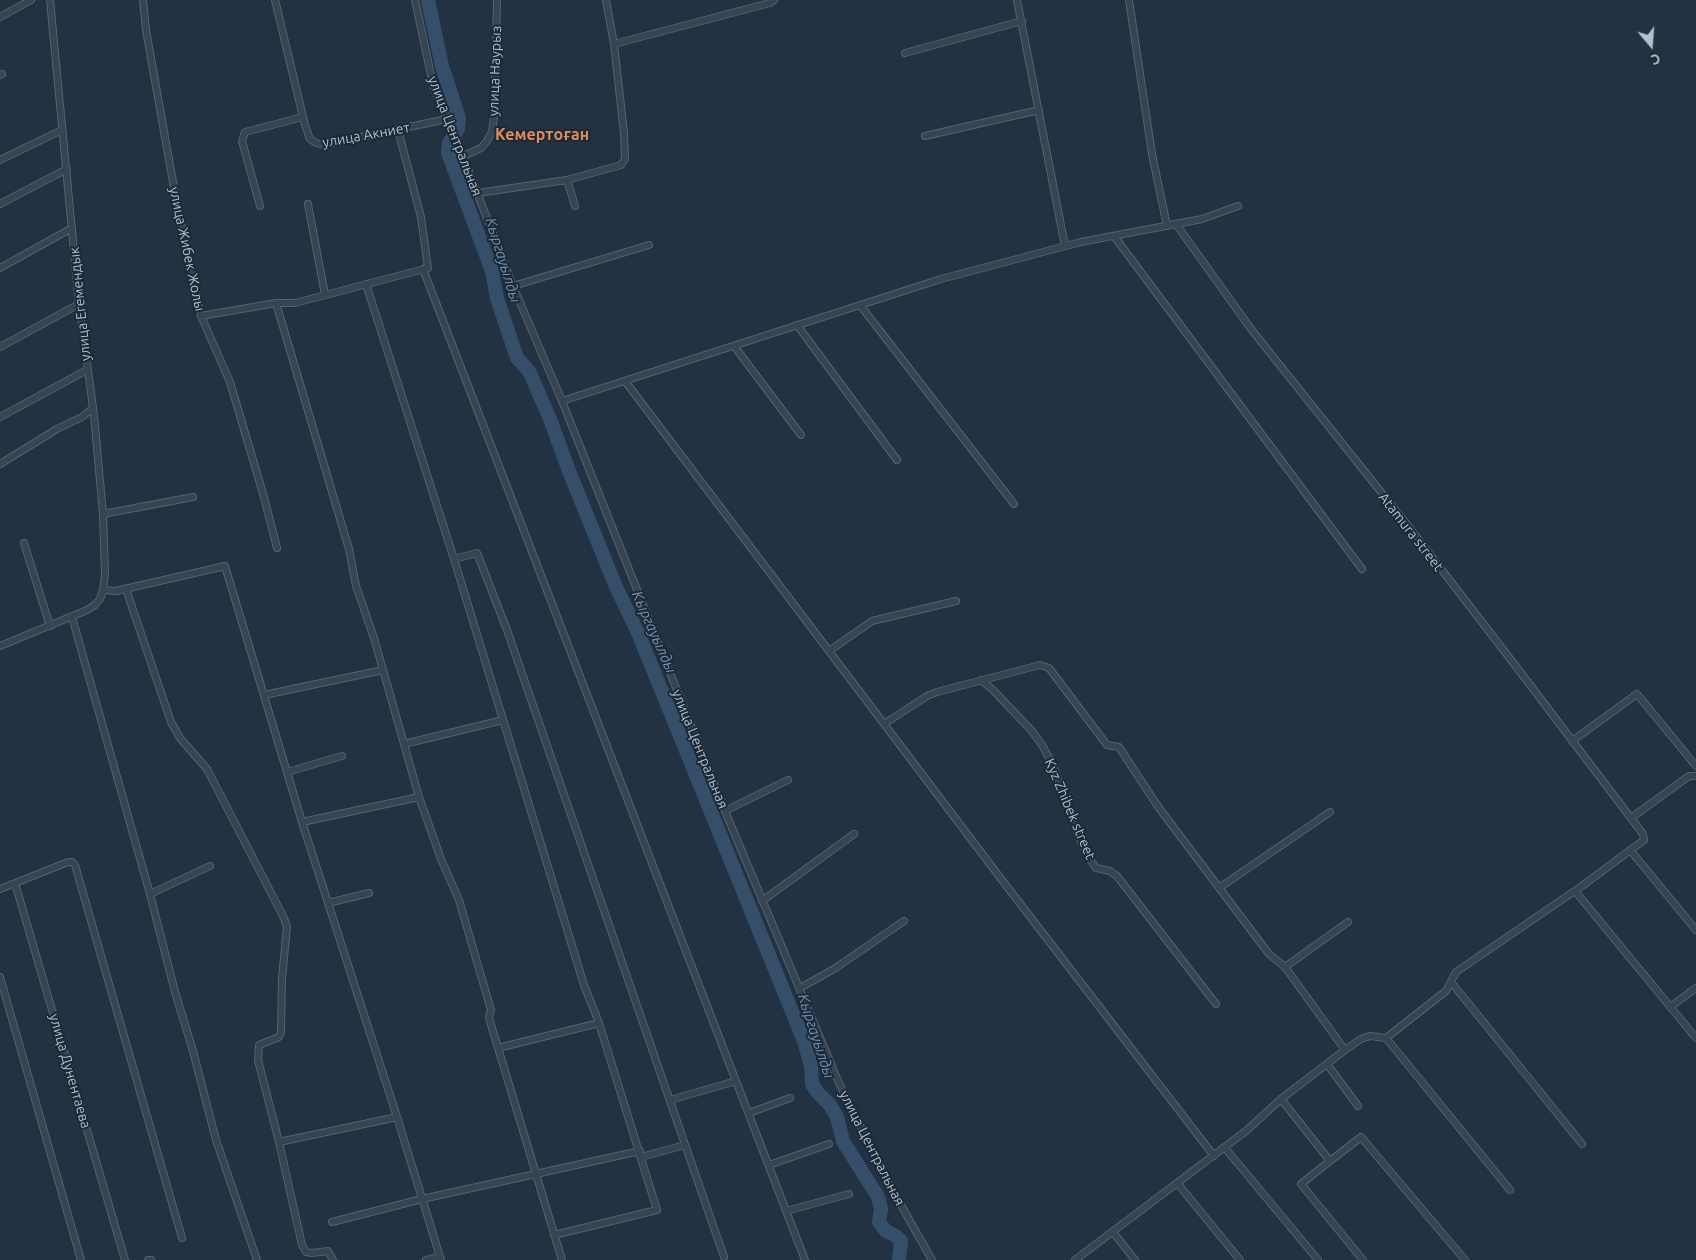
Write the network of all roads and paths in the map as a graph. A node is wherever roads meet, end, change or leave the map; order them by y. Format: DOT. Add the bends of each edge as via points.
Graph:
graph roads {
  1 [pos="31,0"];
  2 [pos="50,0"];
  3 [pos="143,0"];
  4 [pos="275,0"];
  5 [pos="415,0"];
  6 [pos="497,0"];
  7 [pos="606,0"];
  8 [pos="774,0"];
  9 [pos="1017,0"];
  10 [pos="1129,0"];
  11 [pos="0,17"];
  12 [pos="1022,21"];
  13 [pos="614,44"];
  14 [pos="906,53"];
  15 [pos="1039,110"];
  16 [pos="303,117"];
  17 [pos="447,119"];
  18 [pos="62,130"];
  19 [pos="398,130"];
  20 [pos="925,136"];
  21 [pos="463,156"];
  22 [pos="0,160"];
  23 [pos="67,169"];
  24 [pos="567,180"];
  25 [pos="478,193"];
  26 [pos="0,204"];
  27 [pos="308,204"];
  28 [pos="260,206"];
  29 [pos="575,206"];
  30 [pos="1238,206"];
  31 [pos="1176,224"];
  32 [pos="1167,226"];
  33 [pos="72,228"];
  34 [pos="1114,236"];
  35 [pos="649,245"];
  36 [pos="1065,246"];
  37 [pos="0,268"];
  38 [pos="423,269"];
  39 [pos="366,284"];
  40 [pos="513,286"];
  41 [pos="325,295"];
  42 [pos="276,303"];
  43 [pos="79,304"];
  44 [pos="860,305"];
  45 [pos="201,316"];
  46 [pos="797,325"];
  47 [pos="734,346"];
  48 [pos="0,347"];
  49 [pos="87,370"];
  50 [pos="625,381"];
  51 [pos="562,401"];
  52 [pos="93,408"];
  53 [pos="0,416"];
  54 [pos="800,435"];
  55 [pos="897,460"];
  56 [pos="0,464"];
  57 [pos="192,497"];
  58 [pos="1014,504"];
  59 [pos="103,514"];
  60 [pos="24,543"];
  61 [pos="277,548"];
  62 [pos="454,560"];
  63 [pos="1362,568"];
  64 [pos="126,589"];
  65 [pos="103,590"];
  66 [pos="956,601"];
  67 [pos="72,616"];
  68 [pos="50,626"];
  69 [pos="0,646"];
  70 [pos="829,651"];
  71 [pos="383,670"];
  72 [pos="981,680"];
  73 [pos="264,695"];
  74 [pos="503,720"];
  75 [pos="884,724"];
  76 [pos="1572,741"];
  77 [pos="404,744"];
  78 [pos="342,756"];
  79 [pos="1696,766"];
  80 [pos="287,772"];
  81 [pos="1696,776"];
  82 [pos="788,780"];
  83 [pos="419,797"];
  84 [pos="725,811"];
  85 [pos="1330,812"];
  86 [pos="1631,818"];
  87 [pos="302,822"];
  88 [pos="854,834"];
  89 [pos="1630,850"];
  90 [pos="210,866"];
  91 [pos="15,883"];
  92 [pos="1219,888"];
  93 [pos="0,889"];
  94 [pos="1575,891"];
  95 [pos="369,893"];
  96 [pos="150,894"];
  97 [pos="762,901"];
  98 [pos="328,903"];
  99 [pos="904,921"];
  100 [pos="1348,922"];
  101 [pos="1696,930"];
  102 [pos="1285,967"];
  103 [pos="0,977"];
  104 [pos="1451,982"];
  105 [pos="800,988"];
  106 [pos="1696,988"];
  107 [pos="1216,1004"];
  108 [pos="1670,1007"];
  109 [pos="599,1023"];
  110 [pos="1386,1038"];
  111 [pos="1696,1038"];
  112 [pos="498,1048"];
  113 [pos="1345,1050"];
  114 [pos="1327,1064"];
  115 [pos="736,1080"];
  116 [pos="790,1098"];
  117 [pos="1281,1099"];
  118 [pos="670,1100"];
  119 [pos="1358,1106"];
  120 [pos="748,1113"];
  121 [pos="397,1117"];
  122 [pos="279,1142"];
  123 [pos="829,1144"];
  124 [pos="1582,1144"];
  125 [pos="685,1145"];
  126 [pos="1225,1148"];
  127 [pos="641,1154"];
  128 [pos="1214,1156"];
  129 [pos="1330,1161"];
  130 [pos="769,1165"];
  131 [pos="536,1174"];
  132 [pos="1178,1184"];
  133 [pos="1510,1190"];
  134 [pos="849,1194"];
  135 [pos="422,1199"];
  136 [pos="786,1211"];
  137 [pos="332,1222"];
  138 [pos="1113,1232"];
  139 [pos="554,1235"];
  140 [pos="182,1238"];
  141 [pos="724,1257"];
  142 [pos="441,1258"];
  143 [pos="81,1260"];
  144 [pos="124,1260"];
  145 [pos="257,1260"];
  146 [pos="333,1260"];
  147 [pos="426,1260"];
  148 [pos="562,1260"];
  149 [pos="805,1260"];
  150 [pos="932,1260"];
  151 [pos="1075,1260"];
  152 [pos="1135,1260"];
  153 [pos="1240,1260"];
  154 [pos="1318,1260"];
  155 [pos="1363,1260"];
  156 [pos="1465,1260"];
  1 -- 11 [label="street"];
  2 -- 18 [label="street, улица Егемендык"];
  3 -- 45 [label="street, улица Жибек Жолы" via="176,199"];
  4 -- 16 [label="street, улица Акниет"];
  5 -- 17 [label="street, улица Центральная" via="434,89"];
  6 -- 21 [label="street, улица Наурыз" via="492,132 480,148"];
  7 -- 13 [label="street"];
  8 -- 13 [label="street"];
  9 -- 12 [label="street"];
  10 -- 32 [label="street" via="1152,154"];
  12 -- 14 [label="street"];
  12 -- 15 [label="street"];
  13 -- 24 [label="street" via="624,160 616,167"];
  15 -- 20 [label="street"];
  15 -- 36 [label="street"];
  16 -- 19 [label="street, улица Акниет" via="310,139 323,145"];
  16 -- 28 [label="street" via="245,132 242,141"];
  17 -- 19 [label="street, улица Акниет"];
  17 -- 21 [label="street, улица Центральная"];
  18 -- 22 [label="street"];
  18 -- 23 [label="street, улица Егемендык"];
  19 -- 38 [label="street" via="421,218 428,268"];
  21 -- 25 [label="street, улица Центральная"];
  23 -- 26 [label="street"];
  23 -- 33 [label="street, улица Егемендык"];
  24 -- 25 [label="street"];
  24 -- 29 [label="street"];
  25 -- 40 [label="street, улица Центральная"];
  27 -- 41 [label="street"];
  30 -- 31 [label="street"];
  31 -- 32 [label="street"];
  31 -- 76 [label="street, Atamura street" via="1251,330"];
  32 -- 34 [label="street"];
  33 -- 37 [label="street"];
  33 -- 43 [label="street, улица Егемендык"];
  34 -- 36 [label="street"];
  34 -- 63 [label="street"];
  35 -- 40 [label="street"];
  36 -- 44 [label="street" via="941,279"];
  38 -- 39 [label="street"];
  38 -- 115 [label="street"];
  39 -- 41 [label="street"];
  39 -- 62 [label="street"];
  40 -- 51 [label="street, улица Центральная"];
  41 -- 42 [label="street" via="295,303"];
  42 -- 45 [label="street"];
  42 -- 71 [label="street"];
  43 -- 48 [label="street"];
  43 -- 49 [label="street, улица Егемендык"];
  44 -- 46 [label="street"];
  44 -- 58 [label="street"];
  45 -- 61 [label="street, улица Жибек Жолы" via="230,382"];
  46 -- 47 [label="street"];
  46 -- 55 [label="street"];
  47 -- 50 [label="street"];
  47 -- 54 [label="street"];
  49 -- 52 [label="street, улица Егемендык"];
  49 -- 53 [label="street"];
  50 -- 51 [label="street"];
  50 -- 70 [label="street"];
  51 -- 84 [label="street, улица Центральная"];
  52 -- 56 [label="street"];
  52 -- 59 [label="street, улица Егемендык"];
  57 -- 59 [label="street"];
  59 -- 65 [label="street, улица Егемендык"];
  60 -- 68 [label="street"];
  62 -- 74 [label="street"];
  62 -- 118 [label="street" via="477,553 507,630"];
  64 -- 65 [label="street"];
  64 -- 73 [label="street" via="225,566"];
  64 -- 122 [label="street" via="170,722 207,769 287,927 281,1032 279,1037 259,1045 258,1052"];
  65 -- 67 [label="street, улица Егемендык" via="95,605"];
  66 -- 70 [label="street" via="872,621"];
  67 -- 68 [label="street"];
  67 -- 96 [label="street"];
  68 -- 69 [label="street"];
  70 -- 75 [label="street"];
  71 -- 73 [label="street"];
  71 -- 77 [label="street"];
  72 -- 75 [label="street" via="927,696"];
  72 -- 92 [label="street" via="1040,665 1049,668 1108,745 1119,747 1159,808"];
  72 -- 107 [label="street, Kyz Zhibek street" via="1032,731 1042,746 1053,765 1092,863 1096,868 1117,876"];
  73 -- 80 [label="street"];
  74 -- 77 [label="street"];
  74 -- 109 [label="street" via="584,985"];
  75 -- 128 [label="street"];
  76 -- 79 [label="street" via="1637,694"];
  76 -- 86 [label="street, Atamura street"];
  77 -- 83 [label="street"];
  78 -- 80 [label="street"];
  80 -- 87 [label="street"];
  81 -- 86 [label="street" via="1689,776"];
  82 -- 84 [label="street"];
  83 -- 87 [label="street"];
  83 -- 112 [label="street" via="459,900 492,1010 489,1018"];
  84 -- 97 [label="street, улица Центральная"];
  85 -- 92 [label="street"];
  86 -- 89 [label="street, Atamura street" via="1644,840"];
  87 -- 98 [label="street"];
  88 -- 97 [label="street"];
  89 -- 94 [label="street"];
  89 -- 101 [label="street"];
  90 -- 96 [label="street"];
  91 -- 93 [label="street"];
  91 -- 140 [label="street" via="68,862 75,865"];
  91 -- 144 [label="street, улица Дунентаева"];
  92 -- 102 [label="street" via="1269,954"];
  94 -- 104 [label="street" via="1456,972"];
  94 -- 108 [label="street"];
  95 -- 98 [label="street"];
  96 -- 145 [label="street" via="216,1140"];
  97 -- 105 [label="street, улица Центральная"];
  98 -- 121 [label="street"];
  99 -- 105 [label="street"];
  100 -- 102 [label="street"];
  102 -- 113 [label="street"];
  103 -- 143 [label="street"];
  104 -- 110 [label="street" via="1446,991"];
  104 -- 124 [label="street"];
  105 -- 150 [label="street, улица Центральная" via="858,1122"];
  106 -- 108 [label="street"];
  108 -- 111 [label="street"];
  109 -- 112 [label="street"];
  109 -- 127 [label="street"];
  110 -- 113 [label="street" via="1370,1036"];
  110 -- 133 [label="street"];
  112 -- 131 [label="street"];
  113 -- 114 [label="street"];
  114 -- 117 [label="street"];
  114 -- 119 [label="street"];
  115 -- 118 [label="street"];
  115 -- 120 [label="street"];
  116 -- 120 [label="street"];
  117 -- 126 [label="street"];
  117 -- 129 [label="street"];
  118 -- 125 [label="street"];
  120 -- 130 [label="street"];
  121 -- 122 [label="street"];
  121 -- 135 [label="street"];
  122 -- 146 [label="street" via="302,1245 306,1252 328,1251"];
  123 -- 130 [label="street"];
  125 -- 127 [label="street"];
  125 -- 141 [label="street"];
  126 -- 128 [label="street"];
  126 -- 154 [label="street"];
  127 -- 131 [label="street"];
  127 -- 139 [label="street" via="658,1210"];
  128 -- 132 [label="street"];
  129 -- 155 [label="street" via="1301,1184"];
  129 -- 156 [label="street" via="1361,1137"];
  130 -- 136 [label="street"];
  131 -- 135 [label="street"];
  131 -- 139 [label="street"];
  132 -- 138 [label="street"];
  132 -- 153 [label="street"];
  134 -- 136 [label="street"];
  135 -- 137 [label="street"];
  135 -- 142 [label="street"];
  136 -- 149 [label="street"];
  138 -- 151 [label="street"];
  138 -- 152 [label="street"];
  139 -- 148 [label="street"];
  142 -- 147 [label="street"];
}
